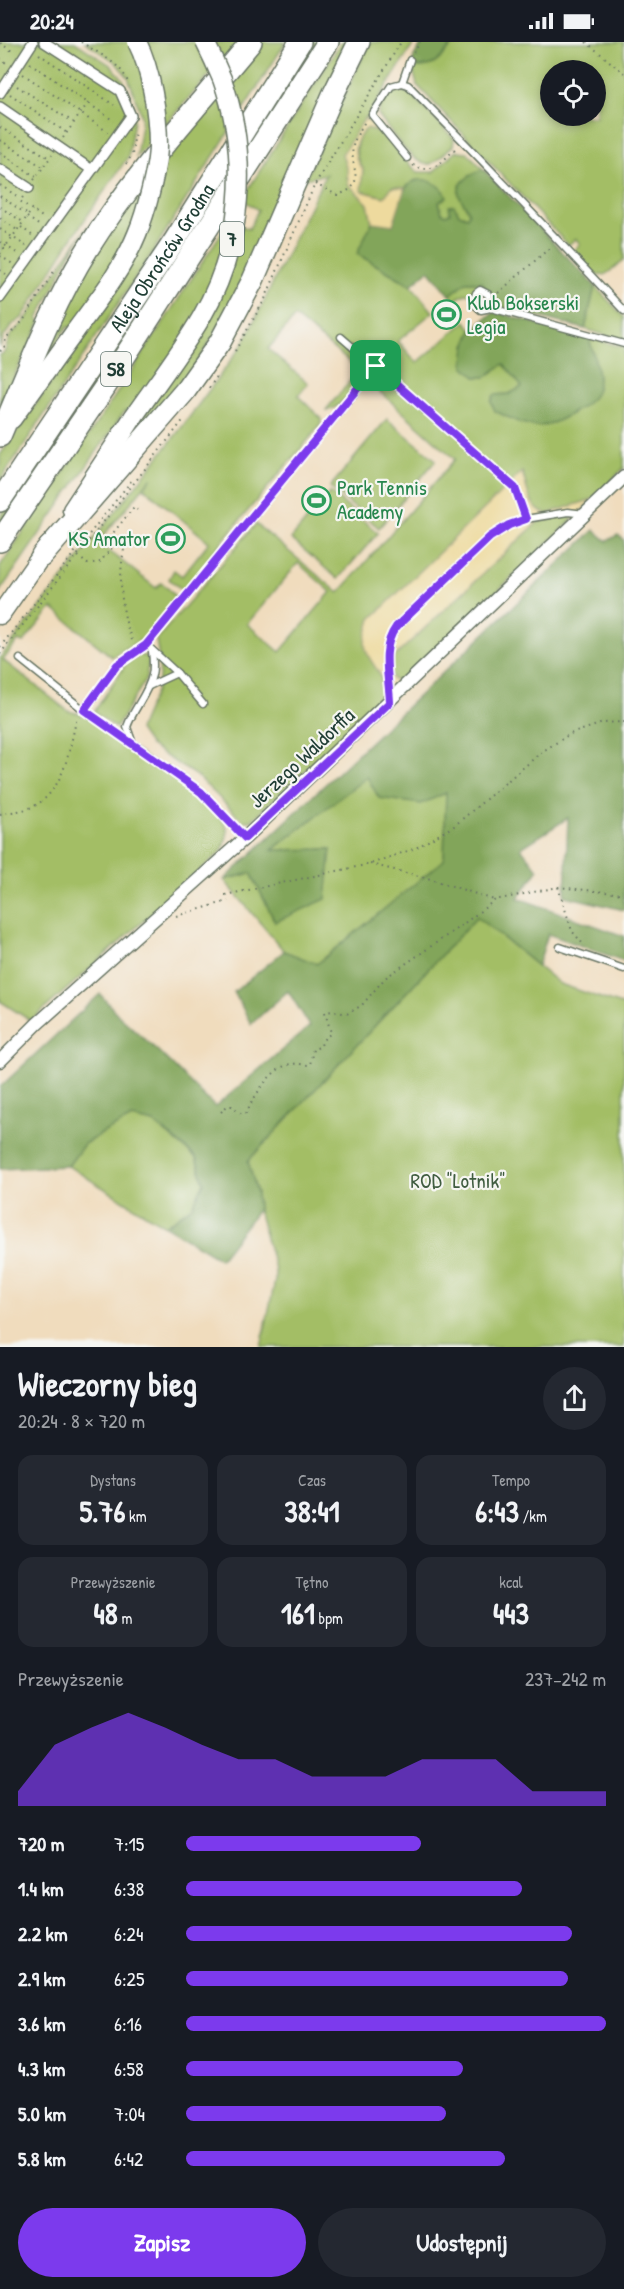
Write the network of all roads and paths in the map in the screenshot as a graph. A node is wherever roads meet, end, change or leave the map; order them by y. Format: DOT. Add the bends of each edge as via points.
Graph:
graph roads {
  1 [pos="44,42"];
  2 [pos="137,42"];
  3 [pos="205,42"];
  4 [pos="251,42"];
  5 [pos="300,42"];
  6 [pos="328,42"];
  7 [pos="359,42"];
  8 [pos="401,42"];
  9 [pos="586,42"];
  10 [pos="0,43"];
  11 [pos="31,45"];
  12 [pos="0,58"];
  13 [pos="22,58"];
  14 [pos="410,60"];
  15 [pos="15,69"];
  16 [pos="624,73"];
  17 [pos="8,80"];
  18 [pos="402,83"];
  19 [pos="1,91"];
  20 [pos="87,103"];
  21 [pos="0,107"];
  22 [pos="80,113"];
  23 [pos="372,115"];
  24 [pos="131,116"];
  25 [pos="74,122"];
  26 [pos="0,127"];
  27 [pos="123,127"];
  28 [pos="67,133"];
  29 [pos="115,137"];
  30 [pos="0,140"];
  31 [pos="464,141"];
  32 [pos="58,146"];
  33 [pos="0,153"];
  34 [pos="50,158"];
  35 [pos="407,158"];
  36 [pos="43,168"];
  37 [pos="0,169"];
  38 [pos="92,170"];
  39 [pos="36,177"];
  40 [pos="0,185"];
  41 [pos="28,188"];
  42 [pos="0,196"];
  43 [pos="21,199"];
  44 [pos="0,207"];
  45 [pos="32,210"];
  46 [pos="27,216"];
  47 [pos="0,218"];
  48 [pos="23,222"];
  49 [pos="18,228"];
  50 [pos="50,228"];
  51 [pos="0,230"];
  52 [pos="12,237"];
  53 [pos="559,240"];
  54 [pos="40,241"];
  55 [pos="0,242"];
  56 [pos="6,246"];
  57 [pos="34,250"];
  58 [pos="0,253"];
  59 [pos="27,260"];
  60 [pos="20,269"];
  61 [pos="0,298"];
  62 [pos="491,299"];
  63 [pos="491,308"];
  64 [pos="624,311"];
  65 [pos="341,337"];
  66 [pos="624,344"];
  67 [pos="376,366"];
  68 [pos="0,436"];
  69 [pos="624,477"];
  70 [pos="0,501"];
  71 [pos="137,510"];
  72 [pos="585,514"];
  73 [pos="526,519"];
  74 [pos="0,541"];
  75 [pos="124,550"];
  76 [pos="75,554"];
  77 [pos="42,556"];
  78 [pos="0,615"];
  79 [pos="146,645"];
  80 [pos="137,650"];
  81 [pos="152,651"];
  82 [pos="20,659"];
  83 [pos="177,673"];
  84 [pos="149,686"];
  85 [pos="390,702"];
  86 [pos="203,704"];
  87 [pos="84,710"];
  88 [pos="624,722"];
  89 [pos="133,744"];
  90 [pos="0,814"];
  91 [pos="245,838"];
  92 [pos="370,864"];
  93 [pos="558,887"];
  94 [pos="225,894"];
  95 [pos="624,894"];
  96 [pos="495,900"];
  97 [pos="228,901"];
  98 [pos="175,917"];
  99 [pos="560,947"];
  100 [pos="594,958"];
  101 [pos="624,969"];
  102 [pos="0,1061"];
  103 [pos="221,1112"];
  1 -- 24 [label="street" via="120,91"];
  2 -- 68 [label="main road, bridge" via="153,96 158,146 138,234 113,279"];
  3 -- 77 [label="main road, 7, bridge" via="222,78 235,127 240,184 226,259 202,316"];
  4 -- 68 [label="highway" via="131,184 87,250 48,321"];
  5 -- 70 [label="highway, Aleja Obrońców Grodna / S8" via="175,240"];
  6 -- 74 [label="highway, Aleja Obrońców Grodna / S8" via="105,387"];
  7 -- 77 [label="highway" via="253,280 220,342 184,391"];
  8 -- 23 [label="path" via="315,184 337,195 351,190 355,183 353,146"];
  9 -- 16 [label="path"];
  10 -- 13 [label="path"];
  11 -- 13 [label="street"];
  11 -- 24 [label="path"];
  12 -- 15 [label="path"];
  13 -- 15 [label="street"];
  13 -- 20 [label="path"];
  14 -- 18 [label="lane"];
  15 -- 17 [label="street"];
  15 -- 22 [label="path"];
  17 -- 19 [label="street"];
  17 -- 25 [label="path"];
  18 -- 23 [label="lane" via="391,86"];
  18 -- 31 [label="lane"];
  19 -- 28 [label="path"];
  20 -- 22 [label="path"];
  20 -- 27 [label="path"];
  21 -- 32 [label="street"];
  22 -- 25 [label="path"];
  22 -- 29 [label="path"];
  23 -- 35 [label="lane"];
  24 -- 27 [label="street"];
  25 -- 28 [label="path"];
  26 -- 34 [label="path"];
  27 -- 29 [label="street"];
  28 -- 32 [label="path"];
  29 -- 38 [label="street"];
  30 -- 36 [label="path"];
  31 -- 35 [label="path" via="434,168 422,169"];
  31 -- 53 [label="lane"];
  32 -- 34 [label="path"];
  32 -- 38 [label="street"];
  33 -- 39 [label="path"];
  34 -- 36 [label="path"];
  36 -- 39 [label="path"];
  37 -- 41 [label="street"];
  38 -- 50 [label="street"];
  39 -- 41 [label="path"];
  40 -- 43 [label="path"];
  41 -- 43 [label="path"];
  42 -- 46 [label="path"];
  43 -- 45 [label="path"];
  44 -- 48 [label="path"];
  45 -- 46 [label="path"];
  45 -- 50 [label="path"];
  46 -- 48 [label="path"];
  46 -- 50 [label="path"];
  47 -- 49 [label="path"];
  48 -- 49 [label="path"];
  49 -- 52 [label="path"];
  49 -- 54 [label="path"];
  50 -- 54 [label="street"];
  51 -- 52 [label="path"];
  52 -- 56 [label="path"];
  52 -- 57 [label="path"];
  53 -- 62 [label="path"];
  53 -- 64 [label="lane"];
  54 -- 57 [label="street"];
  55 -- 56 [label="path"];
  56 -- 58 [label="path"];
  56 -- 59 [label="path"];
  57 -- 59 [label="street"];
  58 -- 60 [label="path"];
  59 -- 60 [label="street"];
  60 -- 61 [label="street"];
  62 -- 63 [label="lane"];
  62 -- 63 [label="lane" via="480,290 473,303 481,310"];
  63 -- 66 [label="lane"];
  65 -- 67 [label="lane"];
  67 -- 73 [label="lane" via="515,488"];
  67 -- 79 [label="lane"];
  69 -- 72 [label="street, Jerzego Waldorffa"];
  71 -- 76 [label="path" via="134,507 109,538 116,543 100,562 87,564"];
  72 -- 73 [label="lane" via="568,512"];
  72 -- 85 [label="street, Jerzego Waldorffa"];
  73 -- 85 [label="lane" via="490,537 388,637"];
  75 -- 80 [label="path" via="120,579 127,627"];
  77 -- 78 [label="main road, 7"];
  79 -- 80 [label="lane"];
  79 -- 81 [label="lane"];
  80 -- 87 [label="lane" via="117,665"];
  81 -- 83 [label="lane"];
  81 -- 84 [label="lane"];
  82 -- 87 [label="lane"];
  83 -- 84 [label="lane"];
  83 -- 86 [label="lane"];
  84 -- 89 [label="lane" via="127,727"];
  85 -- 91 [label="street, Jerzego Waldorffa"];
  87 -- 89 [label="lane"];
  87 -- 90 [label="path" via="76,721 62,776 46,798 32,807"];
  88 -- 92 [label="path" via="603,723 570,734 543,751 454,826 416,849"];
  89 -- 91 [label="lane" via="201,792"];
  91 -- 102 [label="street, Jerzego Waldorffa"];
  92 -- 94 [label="path"];
  92 -- 96 [label="path"];
  93 -- 95 [label="path"];
  93 -- 96 [label="path"];
  93 -- 100 [label="path" via="572,931"];
  96 -- 103 [label="path" via="385,978 362,1005 348,1014 325,1012 331,1033 320,1047 313,1049 310,1065 291,1064 274,1072 246,1113 232,1106"];
  97 -- 98 [label="path"];
  99 -- 100 [label="lane"];
  100 -- 101 [label="lane"];
}
